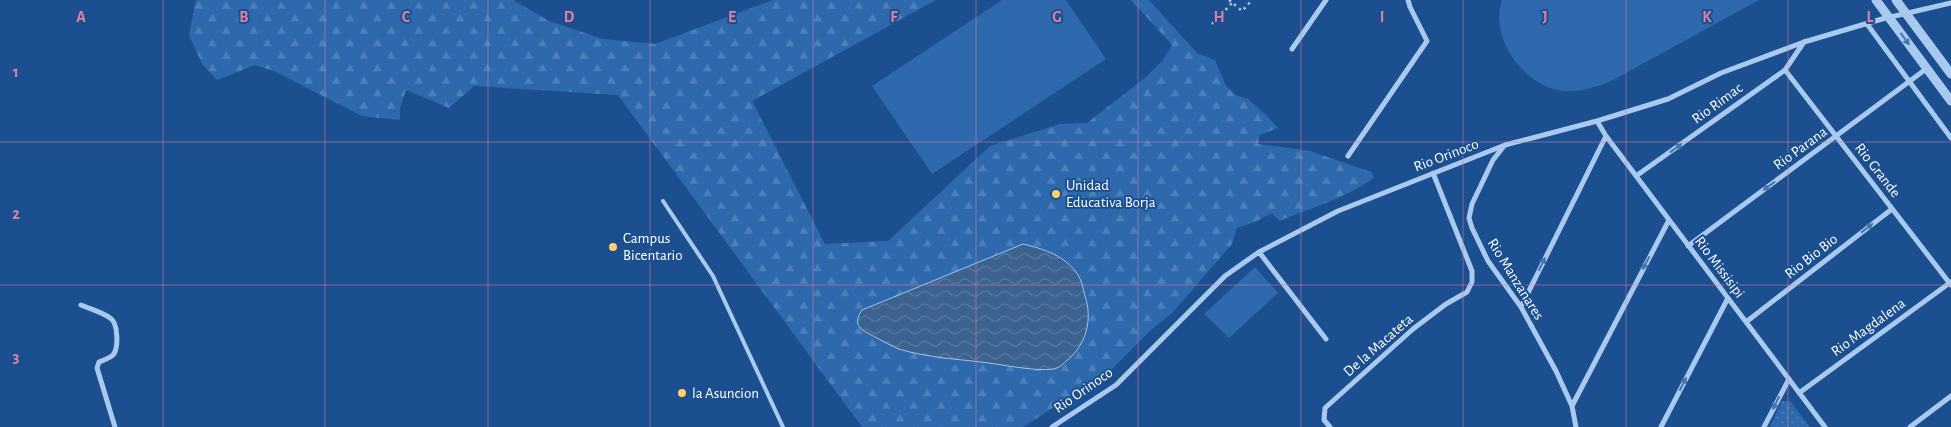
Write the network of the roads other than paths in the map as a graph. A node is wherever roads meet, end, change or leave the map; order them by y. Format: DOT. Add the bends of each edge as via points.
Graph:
graph roads {
  1 [pos="1326,0"];
  2 [pos="1408,0"];
  3 [pos="1876,0"];
  4 [pos="1896,0"];
  5 [pos="1951,3"];
  6 [pos="1906,13"];
  7 [pos="1889,17"];
  8 [pos="1867,24"];
  9 [pos="1804,42"];
  10 [pos="1292,49"];
  11 [pos="1926,69"];
  12 [pos="1785,70"];
  13 [pos="1951,74"];
  14 [pos="1909,80"];
  15 [pos="1951,101"];
  16 [pos="1597,121"];
  17 [pos="1606,136"];
  18 [pos="1836,137"];
  19 [pos="1951,138"];
  20 [pos="1505,145"];
  21 [pos="1348,156"];
  22 [pos="1434,172"];
  23 [pos="1636,176"];
  24 [pos="663,201"];
  25 [pos="1892,209"];
  26 [pos="1669,220"];
  27 [pos="1688,246"];
  28 [pos="1258,252"];
  29 [pos="1951,283"];
  30 [pos="1467,292"];
  31 [pos="1728,298"];
  32 [pos="81,305"];
  33 [pos="1521,307"];
  34 [pos="1746,322"];
  35 [pos="1326,339"];
  36 [pos="1788,379"];
  37 [pos="1799,393"];
  38 [pos="1951,396"];
  39 [pos="1572,406"];
  40 [pos="116,427"];
  41 [pos="783,427"];
  42 [pos="1052,427"];
  43 [pos="1330,427"];
  44 [pos="1576,427"];
  45 [pos="1661,427"];
  46 [pos="1764,427"];
  47 [pos="1824,427"];
  48 [pos="1910,427"];
  1 -- 10 [label="street"];
  2 -- 21 [label="street" via="1427,41"];
  3 -- 7 [label="street"];
  4 -- 6 [label="street"];
  5 -- 6 [label="street, Rio Orinoco"];
  6 -- 7 [label="street, Rio Orinoco"];
  6 -- 13 [label="street"];
  7 -- 8 [label="street, Rio Orinoco"];
  7 -- 11 [label="street, one-way"];
  8 -- 9 [label="street, Rio Orinoco"];
  8 -- 14 [label="street"];
  9 -- 12 [label="street, Rio Rimac"];
  9 -- 16 [label="street, Rio Orinoco" via="1721,73 1668,99"];
  11 -- 14 [label="street, Rio Parana"];
  11 -- 15 [label="street"];
  12 -- 18 [label="street, Rio Grande"];
  23 -- 12 [label="street, Rio Rimac, one-way"];
  14 -- 18 [label="street, Rio Parana"];
  14 -- 19 [label="street"];
  16 -- 17 [label="street, Rio Missisipi"];
  16 -- 20 [label="street, Rio Orinoco"];
  17 -- 23 [label="street, Rio Missisipi"];
  33 -- 17 [label="street, one-way"];
  18 -- 25 [label="street, Rio Grande"];
  18 -- 27 [label="street, Rio Parana, one-way"];
  20 -- 22 [label="street, Rio Orinoco"];
  20 -- 33 [label="street, Rio Manzanares" via="1486,174 1469,218 1488,261"];
  22 -- 28 [label="street, Rio Orinoco" via="1338,211"];
  22 -- 30 [label="street, Rio Manzanares" via="1472,272"];
  23 -- 26 [label="street, Rio Missisipi"];
  24 -- 41 [label="lane" via="714,276"];
  25 -- 29 [label="street, Rio Grande"];
  34 -- 25 [label="street, Rio Bio Bio, one-way"];
  26 -- 27 [label="street, Rio Missisipi"];
  26 -- 39 [label="street, one-way"];
  27 -- 31 [label="street, Rio Missisipi"];
  28 -- 35 [label="street"];
  28 -- 42 [label="street, Rio Orinoco" via="1225,276 1116,385"];
  29 -- 37 [label="street, Rio Magdalena"];
  30 -- 43 [label="street, De la Macateta" via="1414,329 1325,408 1324,420"];
  31 -- 34 [label="street, Rio Missisipi"];
  45 -- 31 [label="street, one-way"];
  32 -- 40 [label="street" via="112,318 115,324 115,353 99,362 98,368"];
  33 -- 39 [label="street, Rio Manzanares"];
  34 -- 36 [label="street, Rio Missisipi"];
  36 -- 37 [label="street, Rio Missisipi"];
  36 -- 46 [label="street, one-way"];
  37 -- 47 [label="street, Rio Missisipi"];
  38 -- 48 [label="street"];
  39 -- 44 [label="street, Rio Manzanares"];
}
